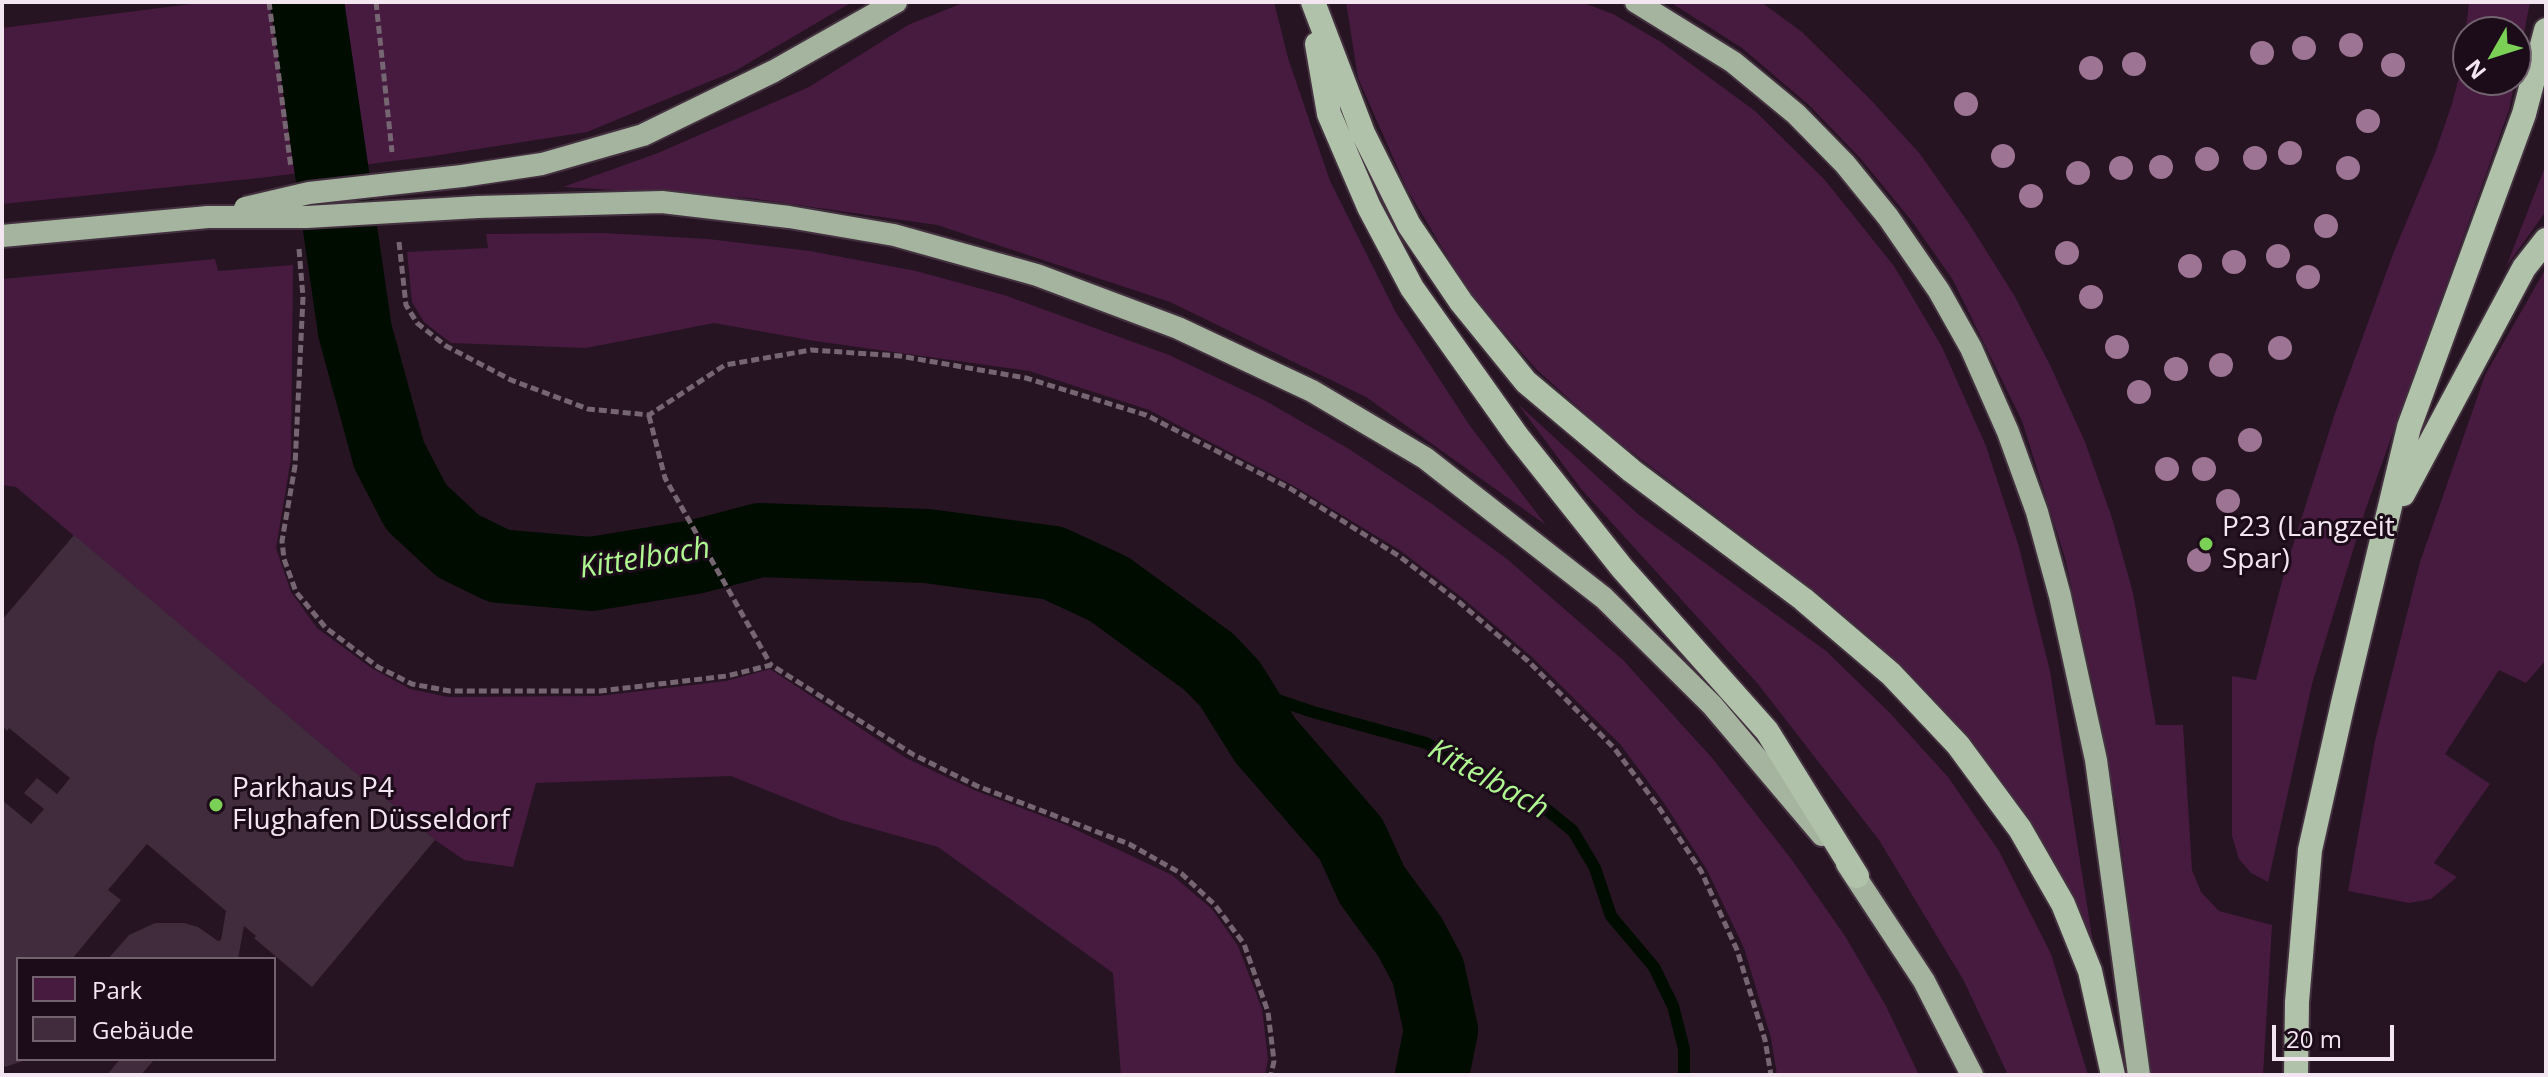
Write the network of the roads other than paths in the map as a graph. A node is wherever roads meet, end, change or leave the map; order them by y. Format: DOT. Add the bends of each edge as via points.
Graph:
graph roads {
  1 [pos="896,2"];
  2 [pos="1311,2"];
  3 [pos="1636,2"];
  4 [pos="2546,30"];
  5 [pos="208,217"];
  6 [pos="2,236"];
  7 [pos="2546,240"];
  8 [pos="2390,517"];
  9 [pos="1857,876"];
  10 [pos="1972,1075"];
  11 [pos="2113,1075"];
  12 [pos="2139,1075"];
  13 [pos="2296,1075"];
  1 -- 5 [label="highway, bridge" via="774,71 643,135 542,164 309,193"];
  2 -- 9 [label="highway" via="1329,114 1412,288 1517,436 1622,568 1767,731"];
  2 -- 11 [label="highway" via="1363,133 1409,225 1461,302 1526,382 1632,471 1803,599 1891,674 1958,745 2020,829 2063,904 2090,971"];
  3 -- 12 [label="highway" via="1733,62 1826,144 1888,217 1971,348 2033,499 2060,596 2096,760"];
  4 -- 8 [label="highway" via="2524,114 2409,427"];
  5 -- 6 [label="highway"];
  5 -- 9 [label="highway, bridge" via="662,202 894,235 1037,275 1178,328 1312,391 1425,458 1604,598 1712,705"];
  7 -- 8 [label="highway" via="2524,268"];
  8 -- 13 [label="highway" via="2310,850"];
  9 -- 10 [label="highway" via="1924,981"];
}
